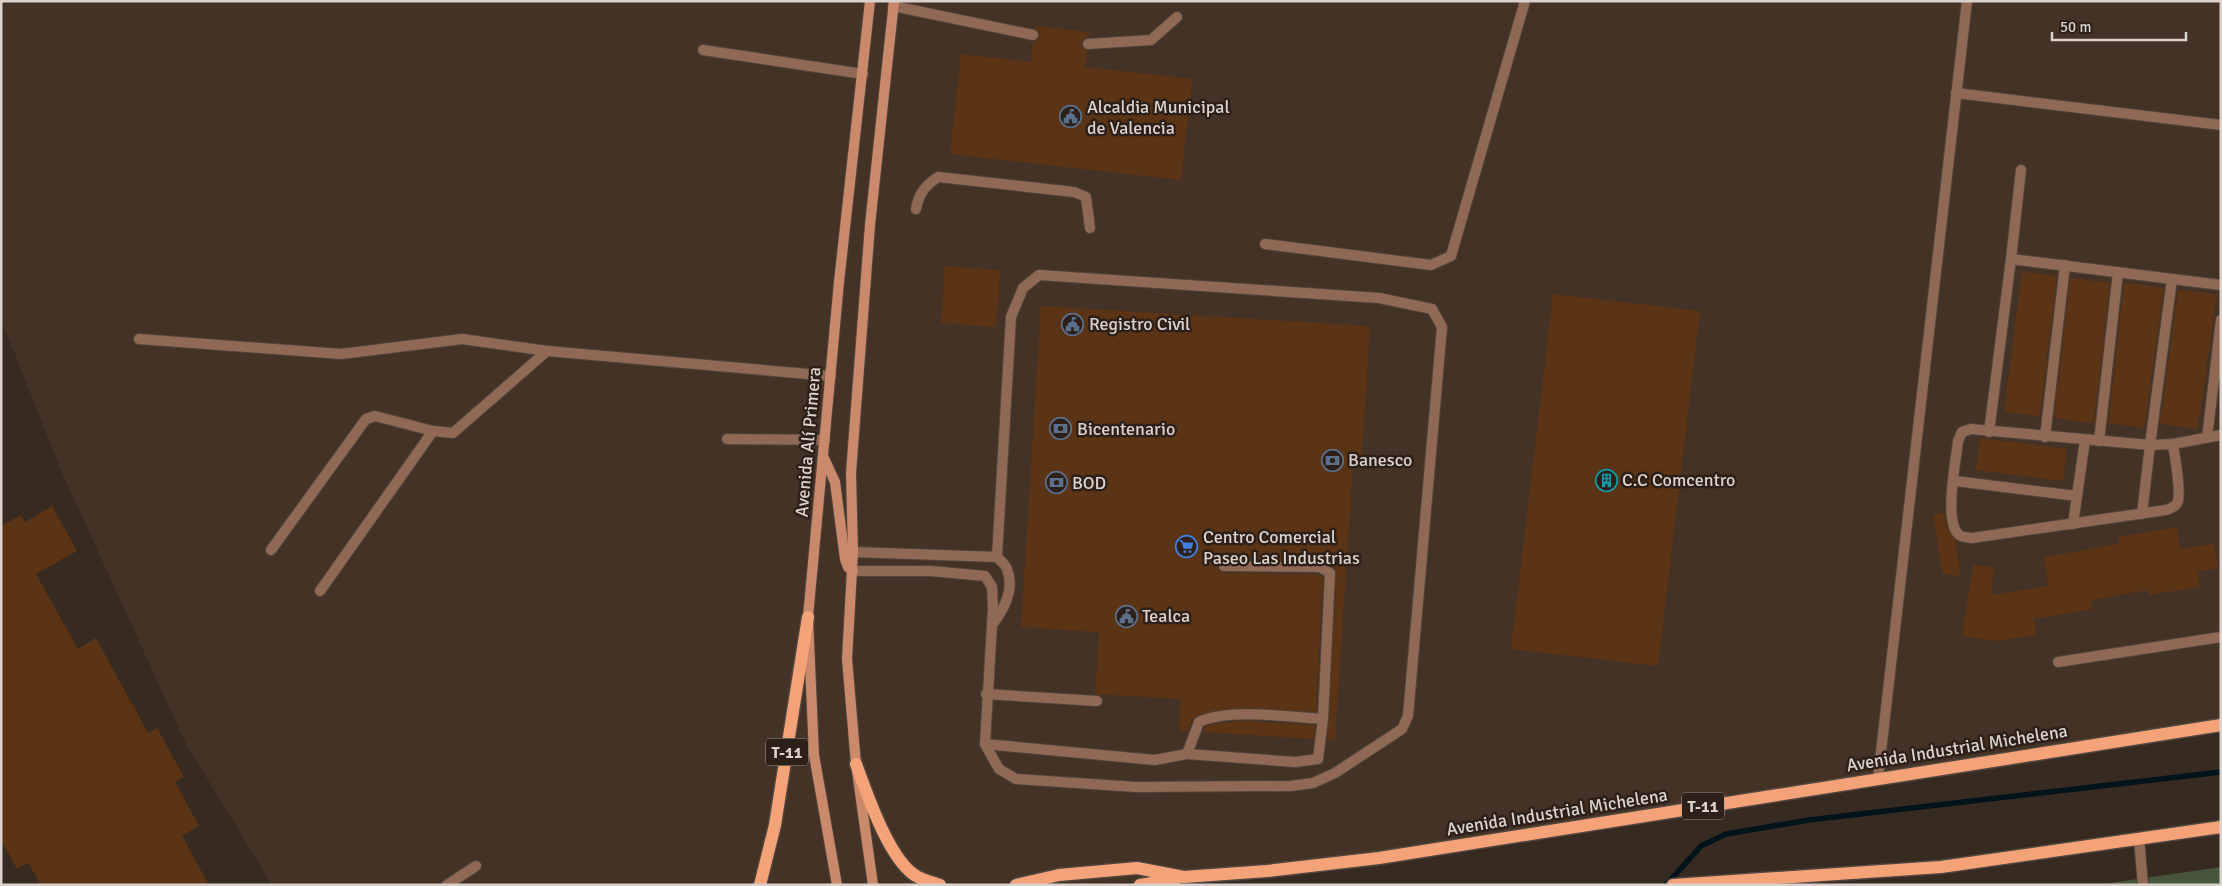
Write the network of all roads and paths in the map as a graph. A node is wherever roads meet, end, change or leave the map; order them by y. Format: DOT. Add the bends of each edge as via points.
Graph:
graph roads {
  1 [pos="870,1"];
  2 [pos="1525,1"];
  3 [pos="1967,1"];
  4 [pos="894,3"];
  5 [pos="1177,17"];
  6 [pos="1033,35"];
  7 [pos="1088,44"];
  8 [pos="703,50"];
  9 [pos="863,74"];
  10 [pos="1956,93"];
  11 [pos="2221,125"];
  12 [pos="2021,170"];
  13 [pos="916,209"];
  14 [pos="1090,228"];
  15 [pos="1265,244"];
  16 [pos="2011,259"];
  17 [pos="2064,266"];
  18 [pos="2118,272"];
  19 [pos="2172,279"];
  20 [pos="2221,285"];
  21 [pos="2221,320"];
  22 [pos="139,339"];
  23 [pos="547,350"];
  24 [pos="831,376"];
  25 [pos="433,432"];
  26 [pos="1989,432"];
  27 [pos="2221,435"];
  28 [pos="2045,437"];
  29 [pos="2207,438"];
  30 [pos="727,439"];
  31 [pos="825,440"];
  32 [pos="2085,440"];
  33 [pos="2098,441"];
  34 [pos="2174,444"];
  35 [pos="2150,445"];
  36 [pos="823,457"];
  37 [pos="1954,481"];
  38 [pos="2077,496"];
  39 [pos="2142,514"];
  40 [pos="2073,524"];
  41 [pos="271,550"];
  42 [pos="853,552"];
  43 [pos="998,557"];
  44 [pos="1224,566"];
  45 [pos="853,571"];
  46 [pos="320,591"];
  47 [pos="808,617"];
  48 [pos="992,626"];
  49 [pos="2221,637"];
  50 [pos="2058,662"];
  51 [pos="986,694"];
  52 [pos="1097,702"];
  53 [pos="1323,719"];
  54 [pos="2221,725"];
  55 [pos="985,744"];
  56 [pos="1187,754"];
  57 [pos="856,764"];
  58 [pos="1878,778"];
  59 [pos="2221,827"];
  60 [pos="2140,838"];
  61 [pos="476,866"];
  62 [pos="1184,877"];
  63 [pos="1679,884"];
  64 [pos="447,885"];
  65 [pos="760,885"];
  66 [pos="836,885"];
  67 [pos="873,885"];
  68 [pos="940,885"];
  69 [pos="1016,885"];
  70 [pos="1140,885"];
  71 [pos="2143,885"];
  1 -- 9 [label="main road, Avenida Alí Primera"];
  2 -- 15 [label="street" via="1451,256 1431,265"];
  3 -- 10 [label="street"];
  4 -- 6 [label="street"];
  4 -- 42 [label="main road" via="853,426"];
  5 -- 7 [label="street" via="1151,40"];
  8 -- 9 [label="street"];
  9 -- 24 [label="main road, Avenida Alí Primera"];
  10 -- 11 [label="street"];
  10 -- 58 [label="street"];
  12 -- 16 [label="street"];
  13 -- 14 [label="street" via="918,196 927,184 938,177 1074,192 1086,197"];
  16 -- 17 [label="street"];
  16 -- 26 [label="street"];
  17 -- 18 [label="street"];
  17 -- 28 [label="street"];
  18 -- 19 [label="street"];
  18 -- 33 [label="street"];
  19 -- 20 [label="street"];
  19 -- 35 [label="street"];
  21 -- 29 [label="street"];
  22 -- 23 [label="street" via="341,354 462,339"];
  23 -- 24 [label="street"];
  23 -- 25 [label="street" via="453,433"];
  24 -- 31 [label="main road, Avenida Alí Primera"];
  25 -- 41 [label="street" via="375,416 366,419"];
  25 -- 46 [label="street"];
  26 -- 28 [label="street"];
  26 -- 37 [label="street" via="1971,429 1962,432"];
  27 -- 29 [label="street"];
  28 -- 32 [label="street"];
  29 -- 34 [label="street"];
  30 -- 31 [label="street"];
  31 -- 36 [label="main road, Avenida Alí Primera"];
  32 -- 33 [label="street"];
  32 -- 38 [label="street"];
  33 -- 35 [label="street"];
  34 -- 35 [label="street"];
  34 -- 39 [label="street" via="2178,501 2173,508"];
  35 -- 39 [label="street"];
  36 -- 45 [label="main road" via="835,482 845,560"];
  36 -- 47 [label="main road, Avenida Alí Primera"];
  37 -- 38 [label="street"];
  37 -- 40 [label="street" via="1951,508 1956,532 1962,537"];
  38 -- 40 [label="street"];
  39 -- 40 [label="street"];
  42 -- 43 [label="street"];
  42 -- 45 [label="main road"];
  43 -- 48 [label="street" via="1007,569 1009,590 1005,609"];
  43 -- 55 [label="street" via="1011,317 1023,288 1039,275 1379,298 1432,309 1442,327 1408,716 1402,729 1335,773 1312,783 1291,786 1136,787 1016,779 999,769"];
  44 -- 53 [label="street" via="1320,567 1330,574"];
  45 -- 48 [label="street" via="931,571 985,576 992,587"];
  45 -- 57 [label="main road" via="848,659"];
  47 -- 65 [label="main road, T-11" via="775,825"];
  47 -- 66 [label="main road, Avenida Alí Primera" via="814,755"];
  48 -- 51 [label="street"];
  49 -- 50 [label="street"];
  51 -- 52 [label="street"];
  51 -- 55 [label="street"];
  53 -- 56 [label="street" via="1266,716 1208,718 1198,722"];
  53 -- 56 [label="street" via="1318,759 1295,762"];
  54 -- 58 [label="main road, Avenida Industrial Michelena / T-11"];
  55 -- 56 [label="street" via="1155,760"];
  57 -- 67 [label="main road"];
  57 -- 68 [label="main road" via="879,821 900,860 917,877"];
  58 -- 62 [label="main road, Avenida Industrial Michelena / T-11" via="1379,858"];
  59 -- 60 [label="main road"];
  60 -- 63 [label="main road" via="1941,867"];
  60 -- 71 [label="street"];
  61 -- 64 [label="street"];
  62 -- 69 [label="main road, Avenida Industrial Michelena / T-11" via="1137,868 1058,875"];
  62 -- 70 [label="main road, T-11"];
}
